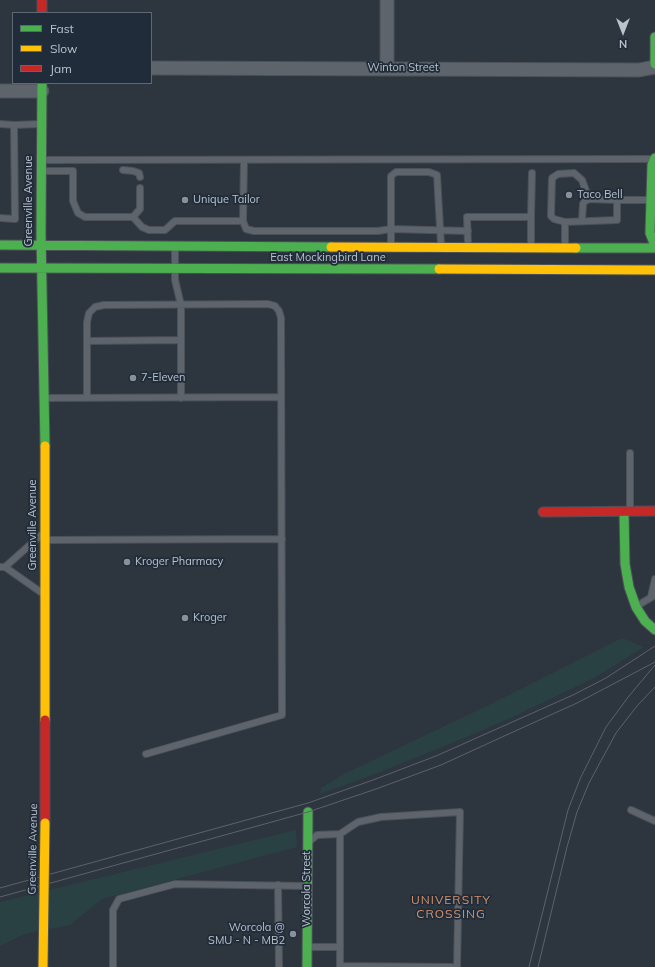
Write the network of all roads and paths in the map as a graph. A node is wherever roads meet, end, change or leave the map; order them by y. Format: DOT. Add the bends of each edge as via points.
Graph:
graph roads {
  1 [pos="42,0"];
  2 [pos="387,0"];
  3 [pos="42,12"];
  4 [pos="655,37"];
  5 [pos="655,64"];
  6 [pos="655,67"];
  7 [pos="152,68"];
  8 [pos="387,68"];
  9 [pos="42,87"];
  10 [pos="0,91"];
  11 [pos="0,124"];
  12 [pos="14,124"];
  13 [pos="42,124"];
  14 [pos="655,159"];
  15 [pos="41,160"];
  16 [pos="244,160"];
  17 [pos="123,170"];
  18 [pos="41,171"];
  19 [pos="532,173"];
  20 [pos="140,177"];
  21 [pos="140,188"];
  22 [pos="589,199"];
  23 [pos="617,200"];
  24 [pos="651,200"];
  25 [pos="133,217"];
  26 [pos="531,217"];
  27 [pos="0,218"];
  28 [pos="582,220"];
  29 [pos="243,221"];
  30 [pos="565,222"];
  31 [pos="246,229"];
  32 [pos="391,229"];
  33 [pos="441,229"];
  34 [pos="468,231"];
  35 [pos="165,238"];
  36 [pos="362,239"];
  37 [pos="246,241"];
  38 [pos="0,245"];
  39 [pos="41,245"];
  40 [pos="175,246"];
  41 [pos="391,246"];
  42 [pos="441,247"];
  43 [pos="531,247"];
  44 [pos="655,247"];
  45 [pos="565,248"];
  46 [pos="321,249"];
  47 [pos="471,256"];
  48 [pos="0,268"];
  49 [pos="41,268"];
  50 [pos="175,269"];
  51 [pos="655,270"];
  52 [pos="181,304"];
  53 [pos="181,340"];
  54 [pos="87,341"];
  55 [pos="281,397"];
  56 [pos="44,398"];
  57 [pos="87,398"];
  58 [pos="181,398"];
  59 [pos="630,453"];
  60 [pos="655,511"];
  61 [pos="543,512"];
  62 [pos="627,512"];
  63 [pos="45,535"];
  64 [pos="282,539"];
  65 [pos="3,567"];
  66 [pos="655,579"];
  67 [pos="44,594"];
  68 [pos="653,596"];
  69 [pos="636,607"];
  70 [pos="655,630"];
  71 [pos="146,754"];
  72 [pos="631,810"];
  73 [pos="308,812"];
  74 [pos="655,821"];
  75 [pos="340,834"];
  76 [pos="308,842"];
  77 [pos="278,885"];
  78 [pos="307,886"];
  79 [pos="307,947"];
  80 [pos="340,948"];
  81 [pos="43,967"];
  82 [pos="113,967"];
  83 [pos="279,967"];
  84 [pos="307,967"];
  85 [pos="452,967"];
  86 [pos="457,967"];
  1 -- 3 [label="main road"];
  2 -- 8 [label="street"];
  4 -- 5 [label="main road"];
  6 -- 8 [label="street, Winton Street" via="639,70"];
  7 -- 8 [label="street, Winton Street"];
  9 -- 10 [label="street"];
  9 -- 13 [label="main road, Greenville Avenue"];
  11 -- 12 [label="lane"];
  12 -- 13 [label="lane"];
  12 -- 27 [label="lane" via="14,219"];
  13 -- 15 [label="main road, Greenville Avenue"];
  14 -- 16 [label="lane"];
  14 -- 24 [label="main road" via="652,165"];
  15 -- 16 [label="lane"];
  15 -- 18 [label="main road, Greenville Avenue"];
  16 -- 29 [label="lane"];
  17 -- 20 [label="lane" via="139,173"];
  18 -- 25 [label="lane" via="73,172 73,201 78,213 85,217"];
  18 -- 39 [label="main road, Greenville Avenue"];
  19 -- 26 [label="lane"];
  21 -- 25 [label="lane" via="140,208"];
  22 -- 23 [label="lane"];
  22 -- 28 [label="lane" via="583,204"];
  22 -- 30 [label="lane" via="582,180 574,173 558,174 552,178 551,216"];
  23 -- 24 [label="lane"];
  23 -- 28 [label="lane" via="617,220"];
  24 -- 44 [label="main road" via="650,233"];
  25 -- 35 [label="lane" via="142,227"];
  26 -- 34 [label="lane" via="467,217"];
  26 -- 43 [label="lane"];
  28 -- 30 [label="lane"];
  29 -- 31 [label="lane"];
  29 -- 35 [label="lane" via="175,221"];
  30 -- 45 [label="lane"];
  31 -- 37 [label="lane"];
  31 -- 46 [label="lane"];
  32 -- 33 [label="lane"];
  32 -- 33 [label="lane" via="391,176 396,172 429,172 437,175"];
  32 -- 36 [label="lane"];
  32 -- 41 [label="lane"];
  33 -- 34 [label="lane"];
  33 -- 42 [label="lane"];
  34 -- 47 [label="lane"];
  35 -- 39 [label="main road, East Mockingbird Lane"];
  35 -- 40 [label="main road, East Mockingbird Lane"];
  36 -- 41 [label="main road, East Mockingbird Lane"];
  36 -- 46 [label="main road, East Mockingbird Lane"];
  36 -- 46 [label="lane"];
  37 -- 40 [label="main road, East Mockingbird Lane"];
  37 -- 46 [label="main road, East Mockingbird Lane"];
  38 -- 39 [label="main road, East Mockingbird Lane"];
  39 -- 49 [label="main road, Greenville Avenue"];
  40 -- 50 [label="lane"];
  41 -- 42 [label="main road, East Mockingbird Lane"];
  42 -- 47 [label="main road, East Mockingbird Lane"];
  43 -- 45 [label="main road, East Mockingbird Lane"];
  43 -- 47 [label="main road, East Mockingbird Lane"];
  44 -- 45 [label="main road, East Mockingbird Lane"];
  46 -- 47 [label="main road, East Mockingbird Lane"];
  46 -- 50 [label="main road, East Mockingbird Lane"];
  47 -- 51 [label="main road, East Mockingbird Lane"];
  48 -- 49 [label="main road, East Mockingbird Lane"];
  49 -- 50 [label="main road, East Mockingbird Lane"];
  49 -- 56 [label="main road, Greenville Avenue"];
  50 -- 52 [label="lane"];
  52 -- 53 [label="lane"];
  52 -- 54 [label="lane" via="95,307 89,313"];
  52 -- 55 [label="lane" via="274,306 281,318"];
  53 -- 54 [label="lane"];
  53 -- 58 [label="lane"];
  54 -- 57 [label="lane"];
  55 -- 58 [label="lane"];
  55 -- 64 [label="lane"];
  56 -- 57 [label="lane"];
  56 -- 63 [label="main road, Greenville Avenue"];
  57 -- 58 [label="lane"];
  59 -- 62 [label="lane"];
  60 -- 62 [label="main road"];
  61 -- 62 [label="main road"];
  62 -- 69 [label="main road" via="625,564 628,587"];
  63 -- 64 [label="lane"];
  63 -- 65 [label="lane"];
  63 -- 67 [label="main road, Greenville Avenue"];
  64 -- 71 [label="lane" via="282,715"];
  65 -- 67 [label="lane"];
  66 -- 68 [label="lane"];
  67 -- 81 [label="main road, Greenville Avenue, bridge"];
  68 -- 69 [label="lane"];
  69 -- 70 [label="main road"];
  72 -- 74 [label="lane"];
  73 -- 76 [label="main road, Worcola Street"];
  75 -- 76 [label="lane" via="317,835"];
  75 -- 80 [label="lane"];
  75 -- 86 [label="lane" via="358,822 381,817 460,812"];
  76 -- 78 [label="main road, Worcola Street"];
  77 -- 78 [label="lane"];
  77 -- 82 [label="lane" via="175,884 120,899 113,910"];
  77 -- 83 [label="lane"];
  78 -- 79 [label="main road, Worcola Street"];
  79 -- 80 [label="lane"];
  79 -- 84 [label="main road, Worcola Street"];
  80 -- 85 [label="lane" via="340,966"];
}
